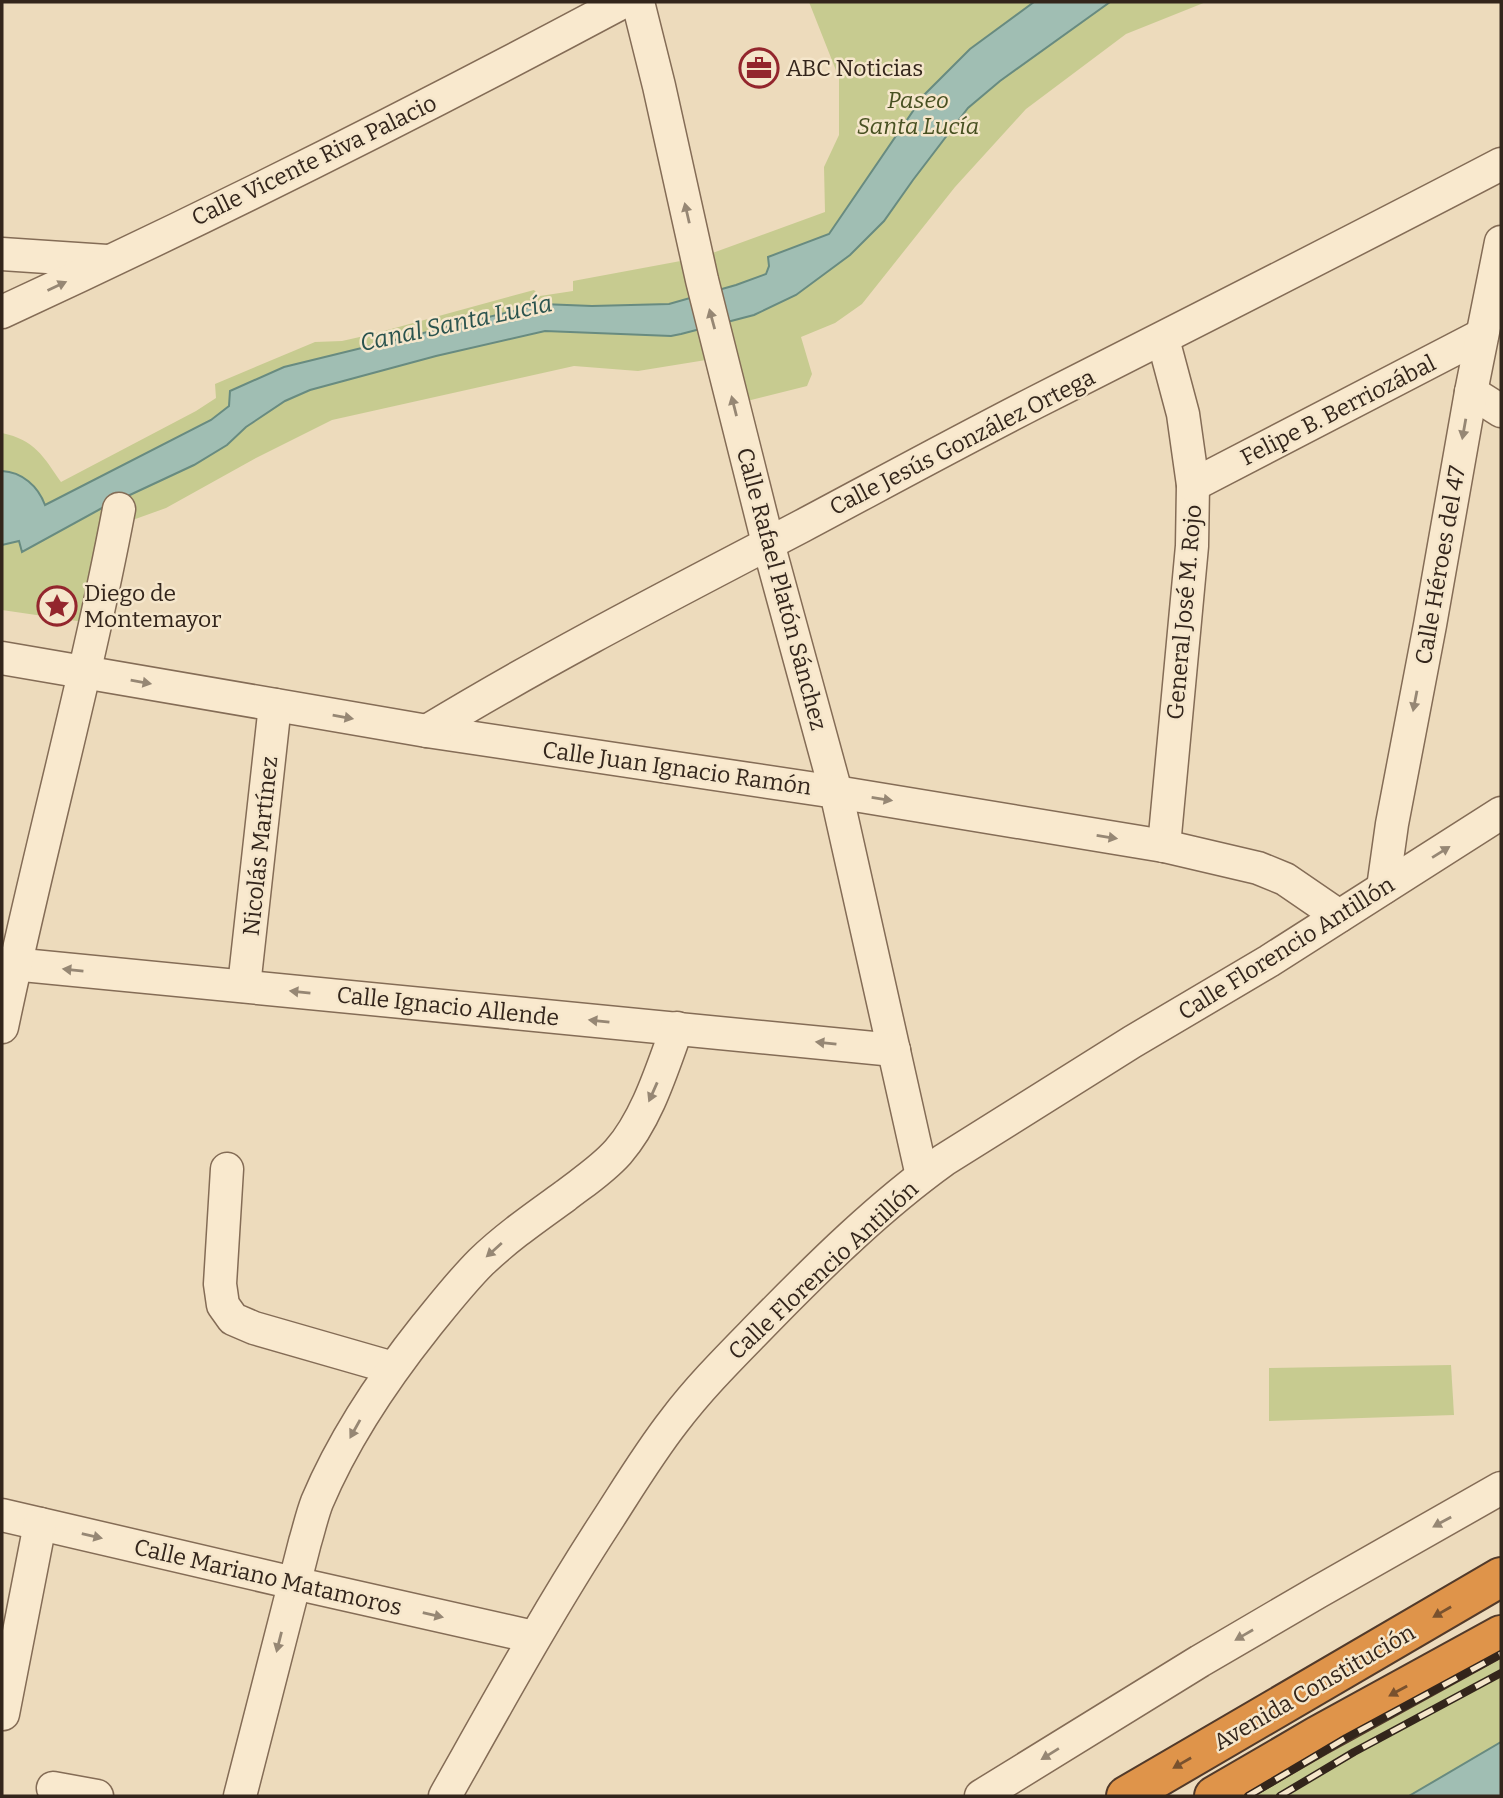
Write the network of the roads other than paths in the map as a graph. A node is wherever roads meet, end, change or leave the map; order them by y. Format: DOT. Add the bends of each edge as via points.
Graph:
graph roads {
  1 [pos="623,2"];
  2 [pos="638,2"];
  3 [pos="1501,164"];
  4 [pos="1501,242"];
  5 [pos="2,254"];
  6 [pos="112,261"];
  7 [pos="2,312"];
  8 [pos="1482,335"];
  9 [pos="1163,339"];
  10 [pos="1471,392"];
  11 [pos="1501,411"];
  12 [pos="1193,485"];
  13 [pos="119,509"];
  14 [pos="768,543"];
  15 [pos="2,658"];
  16 [pos="85,672"];
  17 [pos="275,705"];
  18 [pos="427,731"];
  19 [pos="836,792"];
  20 [pos="1501,813"];
  21 [pos="1164,846"];
  22 [pos="1383,888"];
  23 [pos="1339,916"];
  24 [pos="8,963"];
  25 [pos="244,986"];
  26 [pos="2,1027"];
  27 [pos="677,1028"];
  28 [pos="894,1049"];
  29 [pos="227,1168"];
  30 [pos="922,1176"];
  31 [pos="393,1368"];
  32 [pos="1501,1489"];
  33 [pos="2,1515"];
  34 [pos="40,1524"];
  35 [pos="1501,1577"];
  36 [pos="294,1583"];
  37 [pos="1501,1635"];
  38 [pos="534,1637"];
  39 [pos="3,1714"];
  40 [pos="53,1788"];
  41 [pos="97,1796"];
  42 [pos="240,1796"];
  43 [pos="445,1796"];
  44 [pos="981,1796"];
  45 [pos="1126,1796"];
  46 [pos="1214,1796"];
  1 -- 6 [label="street, Calle Vicente Riva Palacio"];
  14 -- 2 [label="street, Calle Rafael Platón Sánchez, one-way"];
  3 -- 9 [label="street, Calle Jesús González Ortega"];
  4 -- 8 [label="street, Calle Héroes del 47"];
  5 -- 6 [label="street"];
  7 -- 6 [label="street, Calle Vicente Riva Palacio, one-way"];
  8 -- 10 [label="street, Calle Héroes del 47"];
  8 -- 12 [label="street, Felipe B. Berriozábal"];
  9 -- 12 [label="street, General José M. Rojo" via="1183,414"];
  9 -- 14 [label="street, Calle Jesús González Ortega"];
  10 -- 11 [label="street"];
  10 -- 22 [label="street, Calle Héroes del 47, one-way"];
  12 -- 21 [label="street, General José M. Rojo" via="1192,546"];
  13 -- 16 [label="street"];
  14 -- 18 [label="street, Calle Jesús González Ortega"];
  14 -- 19 [label="street, Calle Rafael Platón Sánchez"];
  15 -- 16 [label="street, Calle Juan Ignacio Ramón"];
  16 -- 17 [label="street, Calle Juan Ignacio Ramón, one-way"];
  16 -- 24 [label="street"];
  17 -- 18 [label="street, Calle Juan Ignacio Ramón, one-way"];
  17 -- 25 [label="street, Nicolás Martínez"];
  18 -- 19 [label="street, Calle Juan Ignacio Ramón"];
  19 -- 21 [label="street, Calle Juan Ignacio Ramón, one-way"];
  19 -- 28 [label="street, Calle Rafael Platón Sánchez"];
  22 -- 20 [label="street, Calle Florencio Antillón, one-way"];
  21 -- 23 [label="street, Calle Juan Ignacio Ramón" via="1258,868"];
  22 -- 23 [label="street, Calle Florencio Antillón"];
  23 -- 30 [label="street, Calle Florencio Antillón"];
  25 -- 24 [label="street, Calle Ignacio Allende, one-way"];
  24 -- 26 [label="street"];
  27 -- 25 [label="street, Calle Ignacio Allende, one-way"];
  28 -- 27 [label="street, Calle Ignacio Allende, one-way"];
  27 -- 31 [label="street, one-way" via="654,1092 619,1151 480,1263"];
  28 -- 30 [label="street, Calle Rafael Platón Sánchez"];
  29 -- 31 [label="street" via="220,1284 223,1305 233,1319"];
  30 -- 38 [label="street, Calle Florencio Antillón" via="798,1287 691,1401 643,1464"];
  31 -- 36 [label="street, one-way" via="359,1421 317,1503"];
  32 -- 44 [label="street, one-way" via="1200,1661"];
  33 -- 34 [label="street, Calle Mariano Matamoros"];
  34 -- 36 [label="street, Calle Mariano Matamoros, one-way"];
  34 -- 39 [label="street"];
  35 -- 45 [label="highway, Avenida Constitución, one-way"];
  36 -- 38 [label="street, Calle Mariano Matamoros, one-way"];
  36 -- 42 [label="street, one-way"];
  37 -- 46 [label="highway, Avenida Constitución, one-way"];
  38 -- 43 [label="street, Calle Florencio Antillón"];
  40 -- 41 [label="street"];
}
